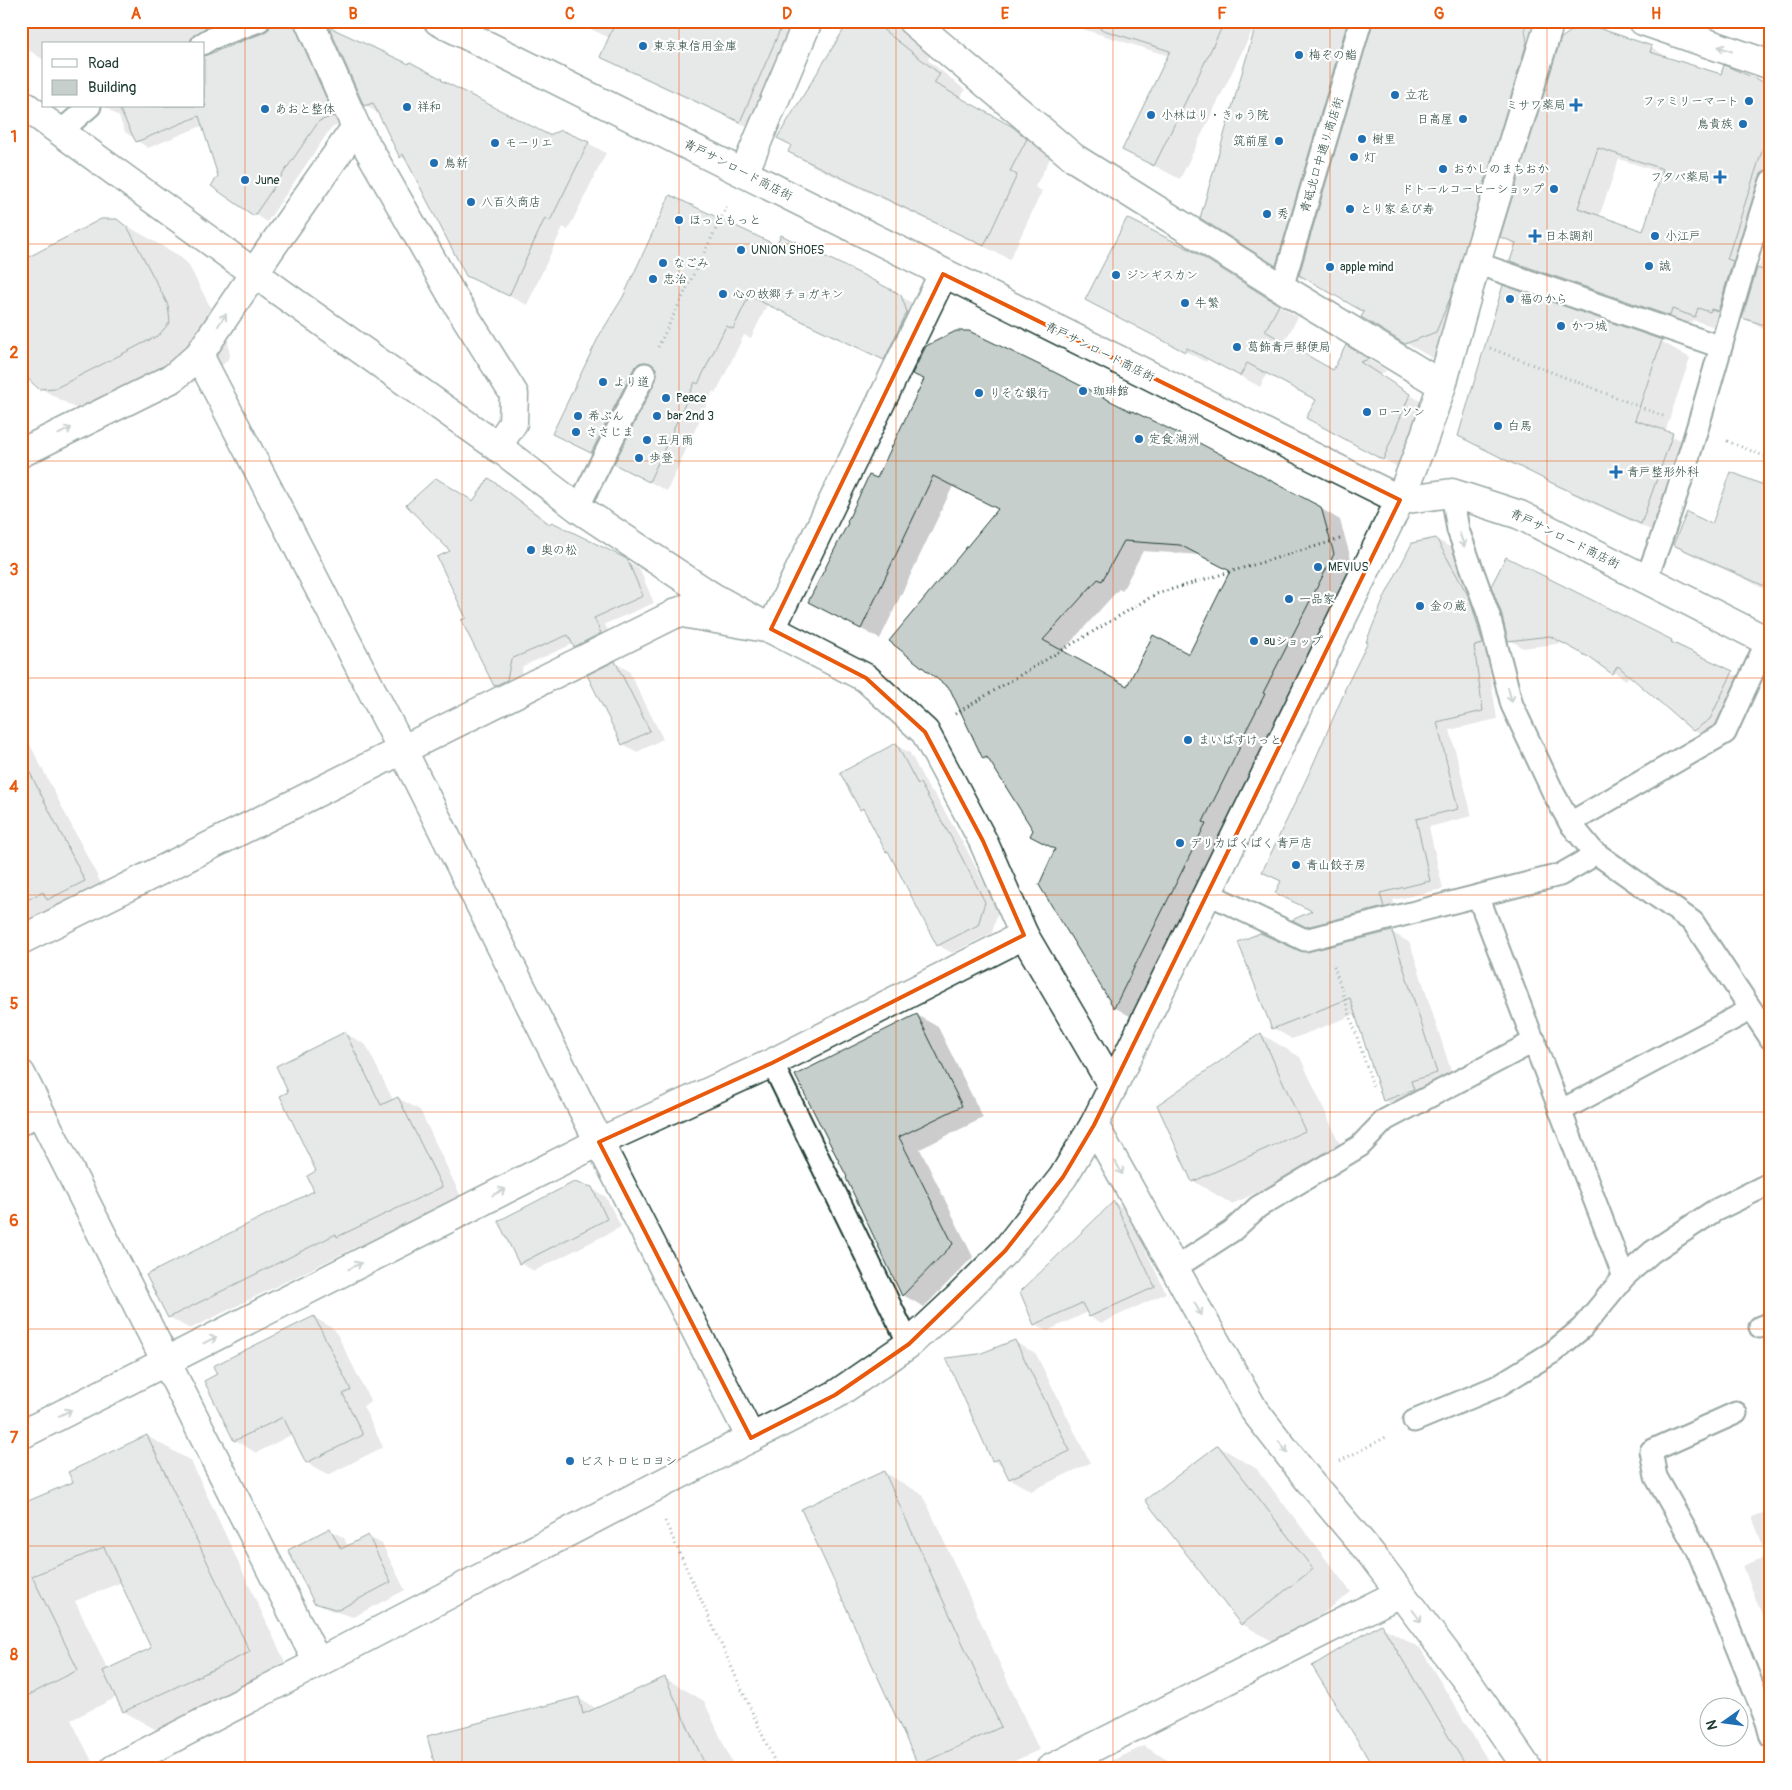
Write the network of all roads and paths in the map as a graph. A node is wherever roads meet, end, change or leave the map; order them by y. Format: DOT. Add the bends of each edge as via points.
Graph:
graph roads {
  1 [pos="259,21"];
  2 [pos="309,21"];
  3 [pos="438,21"];
  4 [pos="808,21"];
  5 [pos="912,21"];
  6 [pos="1361,21"];
  7 [pos="1550,21"];
  8 [pos="1643,21"];
  9 [pos="205,42"];
  10 [pos="1771,65"];
  11 [pos="21,103"];
  12 [pos="88,108"];
  13 [pos="356,127"];
  14 [pos="60,132"];
  15 [pos="744,173"];
  16 [pos="1771,181"];
  17 [pos="1476,262"];
  18 [pos="254,273"];
  19 [pos="942,274"];
  20 [pos="1282,288"];
  21 [pos="1455,334"];
  22 [pos="1722,347"];
  23 [pos="199,355"];
  24 [pos="645,374"];
  25 [pos="1442,385"];
  26 [pos="1697,429"];
  27 [pos="498,447"];
  28 [pos="21,453"];
  29 [pos="1771,459"];
  30 [pos="1452,493"];
  31 [pos="1400,500"];
  32 [pos="578,508"];
  33 [pos="1336,540"];
  34 [pos="1646,579"];
  35 [pos="711,596"];
  36 [pos="677,612"];
  37 [pos="771,630"];
  38 [pos="1769,642"];
  39 [pos="924,732"];
  40 [pos="402,749"];
  41 [pos="1570,823"];
  42 [pos="1593,851"];
  43 [pos="1206,894"];
  44 [pos="1478,896"];
  45 [pos="1024,935"];
  46 [pos="1324,935"];
  47 [pos="21,940"];
  48 [pos="1759,1013"];
  49 [pos="1771,1039"];
  50 [pos="1535,1041"];
  51 [pos="772,1063"];
  52 [pos="21,1074"];
  53 [pos="1113,1086"];
  54 [pos="1560,1111"];
  55 [pos="31,1119"];
  56 [pos="1385,1120"];
  57 [pos="1094,1125"];
  58 [pos="600,1142"];
  59 [pos="1771,1183"];
  60 [pos="1175,1268"];
  61 [pos="1624,1277"];
  62 [pos="909,1344"];
  63 [pos="166,1362"];
  64 [pos="1736,1413"];
  65 [pos="1414,1421"];
  66 [pos="21,1435"];
  67 [pos="752,1438"];
  68 [pos="1307,1478"];
  69 [pos="651,1489"];
  70 [pos="1400,1593"];
  71 [pos="318,1662"];
  72 [pos="1771,1737"];
  73 [pos="114,1769"];
  74 [pos="778,1769"];
  75 [pos="1050,1769"];
  76 [pos="1528,1769"];
  1 -- 9 [label="lane"];
  2 -- 13 [label="street"];
  3 -- 15 [label="street, 青戸サンロード商店街"];
  4 -- 15 [label="street"];
  5 -- 20 [label="street" via="1074,158"];
  6 -- 20 [label="lane, 青砥北口中通り商店街"];
  7 -- 17 [label="street"];
  10 -- 8 [label="street, one-way"];
  11 -- 14 [label="street"];
  12 -- 14 [label="lane"];
  13 -- 18 [label="street"];
  13 -- 27 [label="street" via="453,297 514,394 513,423"];
  14 -- 18 [label="street"];
  15 -- 19 [label="street, 青戸サンロード商店街"];
  15 -- 24 [label="path"];
  16 -- 22 [label="lane"];
  17 -- 21 [label="street"];
  17 -- 22 [label="lane"];
  23 -- 18 [label="street, one-way"];
  18 -- 27 [label="street"];
  19 -- 31 [label="street, 青戸サンロード商店街"];
  19 -- 37 [label="street"];
  20 -- 25 [label="street"];
  21 -- 25 [label="street"];
  21 -- 26 [label="path"];
  22 -- 26 [label="lane"];
  28 -- 23 [label="street, one-way" via="173,378"];
  23 -- 40 [label="street"];
  24 -- 32 [label="lane"];
  25 -- 31 [label="street"];
  26 -- 29 [label="path"];
  26 -- 34 [label="lane"];
  27 -- 32 [label="street"];
  30 -- 31 [label="street, 青戸サンロード商店街"];
  30 -- 34 [label="street, 青戸サンロード商店街" via="1520,515"];
  30 -- 41 [label="lane, one-way" via="1458,530 1488,616 1512,705"];
  31 -- 43 [label="street"];
  32 -- 35 [label="street"];
  33 -- 39 [label="path" via="1156,594"];
  34 -- 38 [label="street, 青戸サンロード商店街"];
  35 -- 36 [label="street"];
  35 -- 37 [label="street"];
  36 -- 37 [label="street"];
  36 -- 40 [label="street"];
  37 -- 39 [label="street" via="866,678"];
  38 -- 41 [label="lane" via="1724,733"];
  39 -- 45 [label="street" via="983,841"];
  40 -- 47 [label="street"];
  40 -- 58 [label="street"];
  41 -- 42 [label="lane"];
  42 -- 44 [label="lane" via="1586,860 1560,875"];
  42 -- 48 [label="lane" via="1693,922"];
  43 -- 46 [label="lane" via="1305,940"];
  43 -- 53 [label="street"];
  44 -- 46 [label="lane"];
  44 -- 50 [label="lane"];
  45 -- 51 [label="street"];
  45 -- 53 [label="street"];
  46 -- 56 [label="path"];
  48 -- 49 [label="lane"];
  48 -- 54 [label="lane"];
  50 -- 54 [label="lane"];
  50 -- 56 [label="lane"];
  51 -- 58 [label="street"];
  51 -- 62 [label="lane"];
  52 -- 55 [label="street"];
  53 -- 57 [label="street"];
  54 -- 61 [label="lane"];
  55 -- 63 [label="street"];
  56 -- 60 [label="lane" via="1360,1146 1258,1207 1232,1231"];
  57 -- 60 [label="street, one-way"];
  57 -- 62 [label="street" via="1063,1177 1005,1251"];
  63 -- 58 [label="street, one-way"];
  58 -- 67 [label="street"];
  59 -- 61 [label="lane" via="1714,1212 1652,1252"];
  60 -- 68 [label="street, one-way" via="1254,1410"];
  61 -- 65 [label="lane" via="1582,1328 1553,1352 1496,1387"];
  62 -- 67 [label="street" via="835,1395"];
  66 -- 63 [label="street, one-way"];
  63 -- 71 [label="street"];
  64 -- 72 [label="lane" via="1651,1451 1656,1477 1698,1551"];
  65 -- 68 [label="path"];
  67 -- 69 [label="street"];
  68 -- 70 [label="street"];
  69 -- 71 [label="street"];
  69 -- 74 [label="path"];
  70 -- 75 [label="street"];
  70 -- 76 [label="street, one-way"];
  71 -- 73 [label="street"];
}
